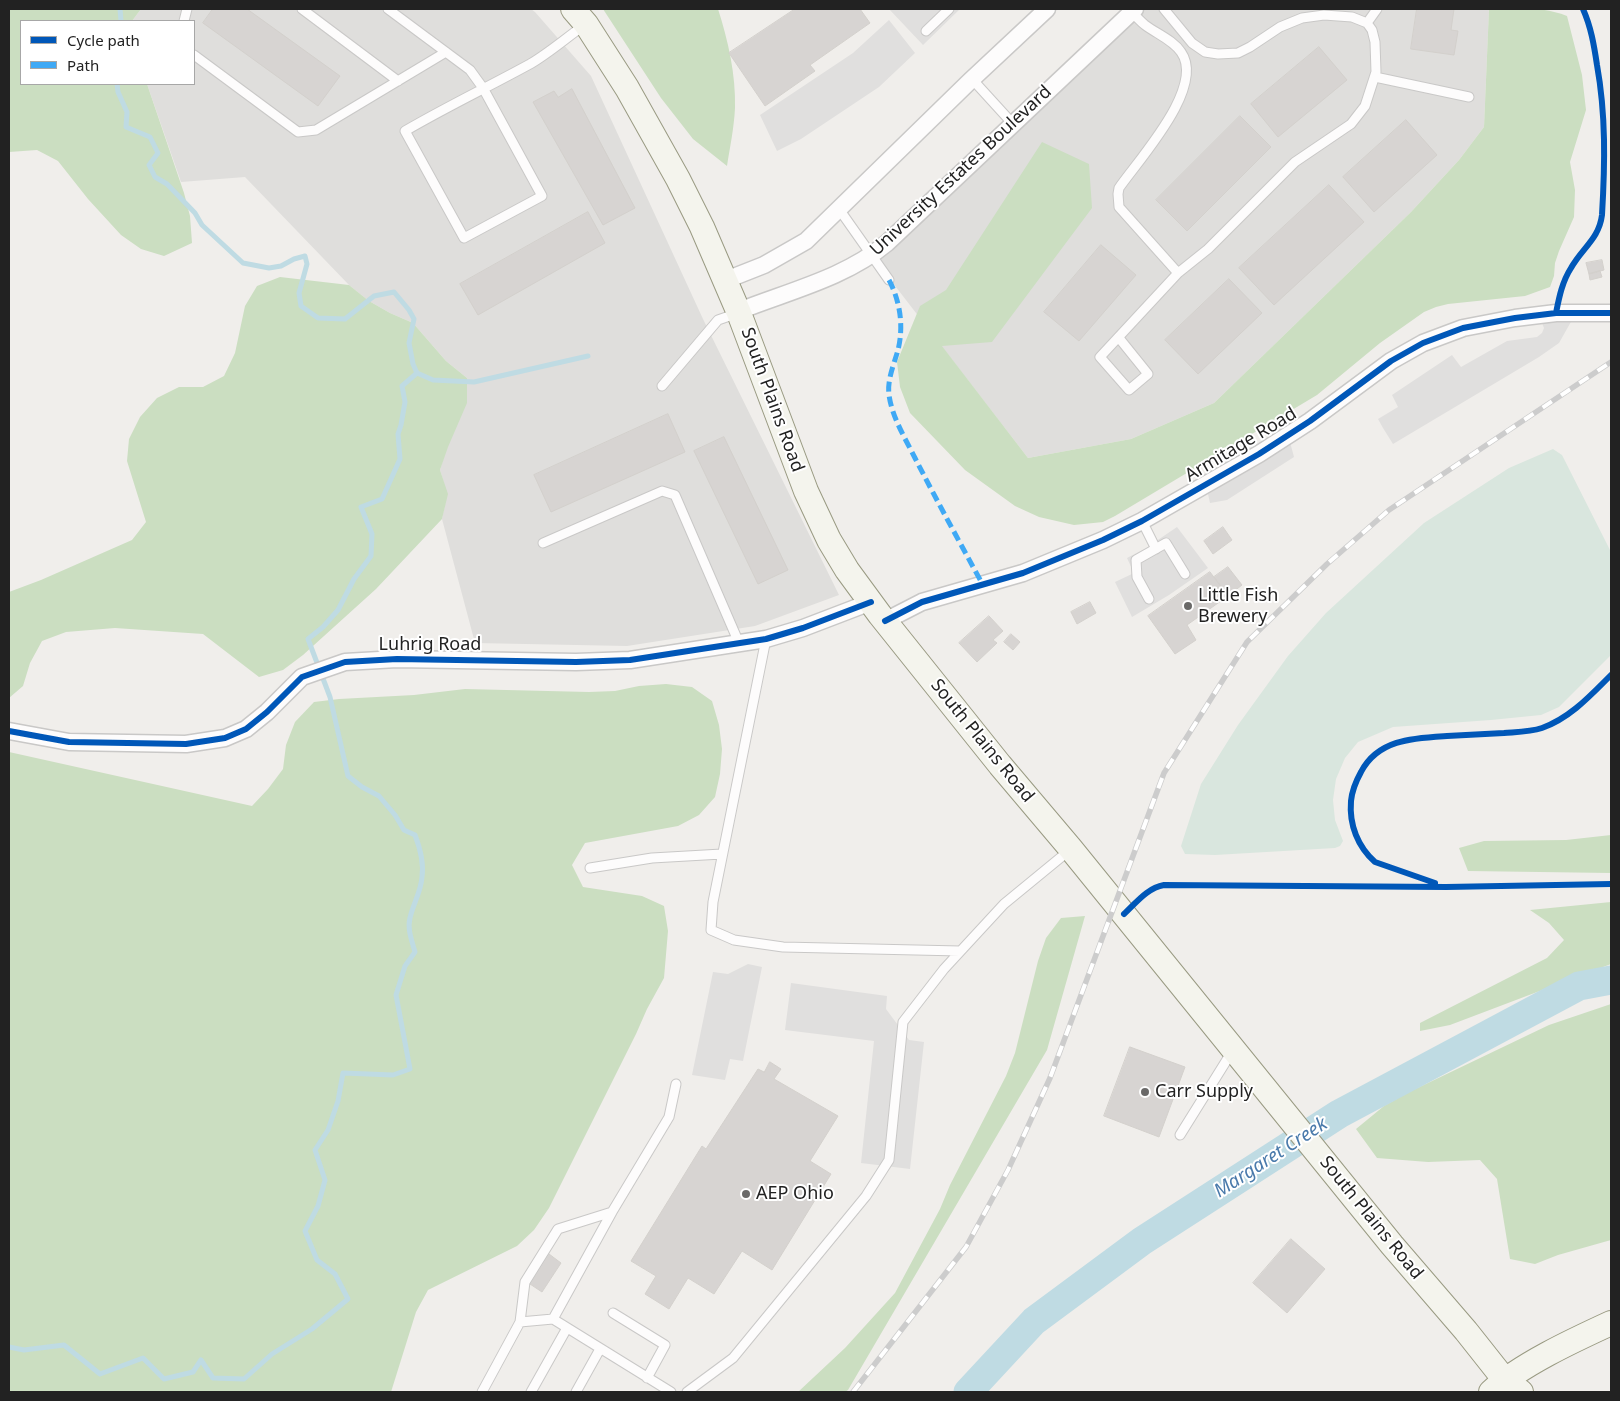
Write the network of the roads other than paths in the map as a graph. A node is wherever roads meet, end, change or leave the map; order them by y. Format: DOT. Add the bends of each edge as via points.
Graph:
graph roads {
  1 [pos="302,9"];
  2 [pos="388,9"];
  3 [pos="948,9"];
  4 [pos="1047,9"];
  5 [pos="1164,9"];
  6 [pos="1377,9"];
  7 [pos="1133,10"];
  8 [pos="580,16"];
  9 [pos="1367,23"];
  10 [pos="926,31"];
  11 [pos="446,52"];
  12 [pos="195,56"];
  13 [pos="1374,77"];
  14 [pos="972,79"];
  15 [pos="398,81"];
  16 [pos="483,88"];
  17 [pos="1469,97"];
  18 [pos="1013,124"];
  19 [pos="839,209"];
  20 [pos="872,256"];
  21 [pos="1178,273"];
  22 [pos="726,280"];
  23 [pos="889,280"];
  24 [pos="739,312"];
  25 [pos="1611,313"];
  26 [pos="1119,338"];
  27 [pos="662,386"];
  28 [pos="1142,521"];
  29 [pos="542,543"];
  30 [pos="1156,549"];
  31 [pos="1185,574"];
  32 [pos="1149,599"];
  33 [pos="878,612"];
  34 [pos="766,639"];
  35 [pos="739,643"];
  36 [pos="9,731"];
  37 [pos="1071,849"];
  38 [pos="722,854"];
  39 [pos="590,868"];
  40 [pos="960,951"];
  41 [pos="1233,1050"];
  42 [pos="676,1084"];
  43 [pos="1180,1135"];
  44 [pos="612,1212"];
  45 [pos="613,1313"];
  46 [pos="553,1319"];
  47 [pos="520,1322"];
  48 [pos="1605,1326"];
  49 [pos="567,1328"];
  50 [pos="600,1349"];
  51 [pos="647,1378"];
  52 [pos="1505,1388"];
  53 [pos="482,1392"];
  54 [pos="531,1392"];
  55 [pos="576,1392"];
  56 [pos="671,1392"];
  57 [pos="687,1392"];
  1 -- 15 [label="lane"];
  2 -- 11 [label="lane"];
  3 -- 10 [label="lane"];
  4 -- 14 [label="street"];
  5 -- 9 [label="lane" via="1192,43 1204,52 1218,54 1238,53 1285,25 1310,16 1352,17"];
  6 -- 9 [label="lane"];
  7 -- 18 [label="street, University Estates Boulevard"];
  7 -- 21 [label="lane" via="1145,25 1182,53 1187,73 1186,86 1171,116 1120,188 1119,207"];
  8 -- 16 [label="lane" via="531,63"];
  8 -- 22 [label="main road, South Plains Road" via="627,88 678,179"];
  9 -- 13 [label="lane" via="1375,42"];
  11 -- 15 [label="lane"];
  11 -- 16 [label="lane" via="470,70"];
  12 -- 15 [label="lane" via="298,132 316,130"];
  13 -- 17 [label="lane"];
  13 -- 21 [label="lane" via="1365,106 1351,124 1295,162 1208,249"];
  14 -- 18 [label="lane"];
  14 -- 19 [label="street"];
  16 -- 16 [label="lane" via="405,132 464,238 542,196"];
  18 -- 20 [label="street, University Estates Boulevard"];
  19 -- 20 [label="lane"];
  19 -- 22 [label="street" via="806,241 764,266"];
  20 -- 23 [label="lane"];
  20 -- 24 [label="street, University Estates Boulevard" via="820,281"];
  21 -- 26 [label="lane"];
  22 -- 24 [label="main road, South Plains Road"];
  24 -- 27 [label="lane" via="718,320"];
  24 -- 33 [label="main road, South Plains Road" via="806,491 847,570"];
  25 -- 28 [label="street, Armitage Road" via="1556,313 1515,318 1463,328 1423,343 1391,361 1260,454"];
  26 -- 26 [label="lane" via="1100,357 1129,390 1148,374"];
  28 -- 30 [label="lane"];
  28 -- 33 [label="street, Armitage Road" via="1023,573"];
  29 -- 35 [label="lane" via="662,491 675,495"];
  30 -- 31 [label="lane" via="1166,543"];
  30 -- 32 [label="lane" via="1136,560 1137,577"];
  33 -- 34 [label="street, Luhrig Road"];
  33 -- 37 [label="main road, South Plains Road"];
  34 -- 35 [label="street, Luhrig Road"];
  34 -- 38 [label="lane"];
  35 -- 36 [label="street, Luhrig Road" via="630,660 397,659 345,662 302,677 246,730 225,738 186,744 69,742"];
  37 -- 40 [label="lane" via="1004,904"];
  37 -- 41 [label="main road, South Plains Road"];
  38 -- 39 [label="lane" via="652,858"];
  38 -- 40 [label="lane" via="713,902 712,930 734,940 783,947"];
  40 -- 57 [label="lane" via="903,1022 889,1160 874,1186 733,1358"];
  41 -- 43 [label="lane"];
  41 -- 52 [label="main road, South Plains Road" via="1466,1331"];
  42 -- 44 [label="lane" via="669,1117"];
  44 -- 46 [label="lane"];
  44 -- 47 [label="lane" via="558,1230 525,1282"];
  45 -- 51 [label="lane" via="665,1345"];
  46 -- 47 [label="lane"];
  46 -- 49 [label="lane"];
  47 -- 53 [label="lane"];
  48 -- 52 [label="main road"];
  49 -- 50 [label="lane"];
  49 -- 54 [label="lane"];
  50 -- 51 [label="lane"];
  50 -- 55 [label="lane"];
  51 -- 56 [label="lane"];
}
